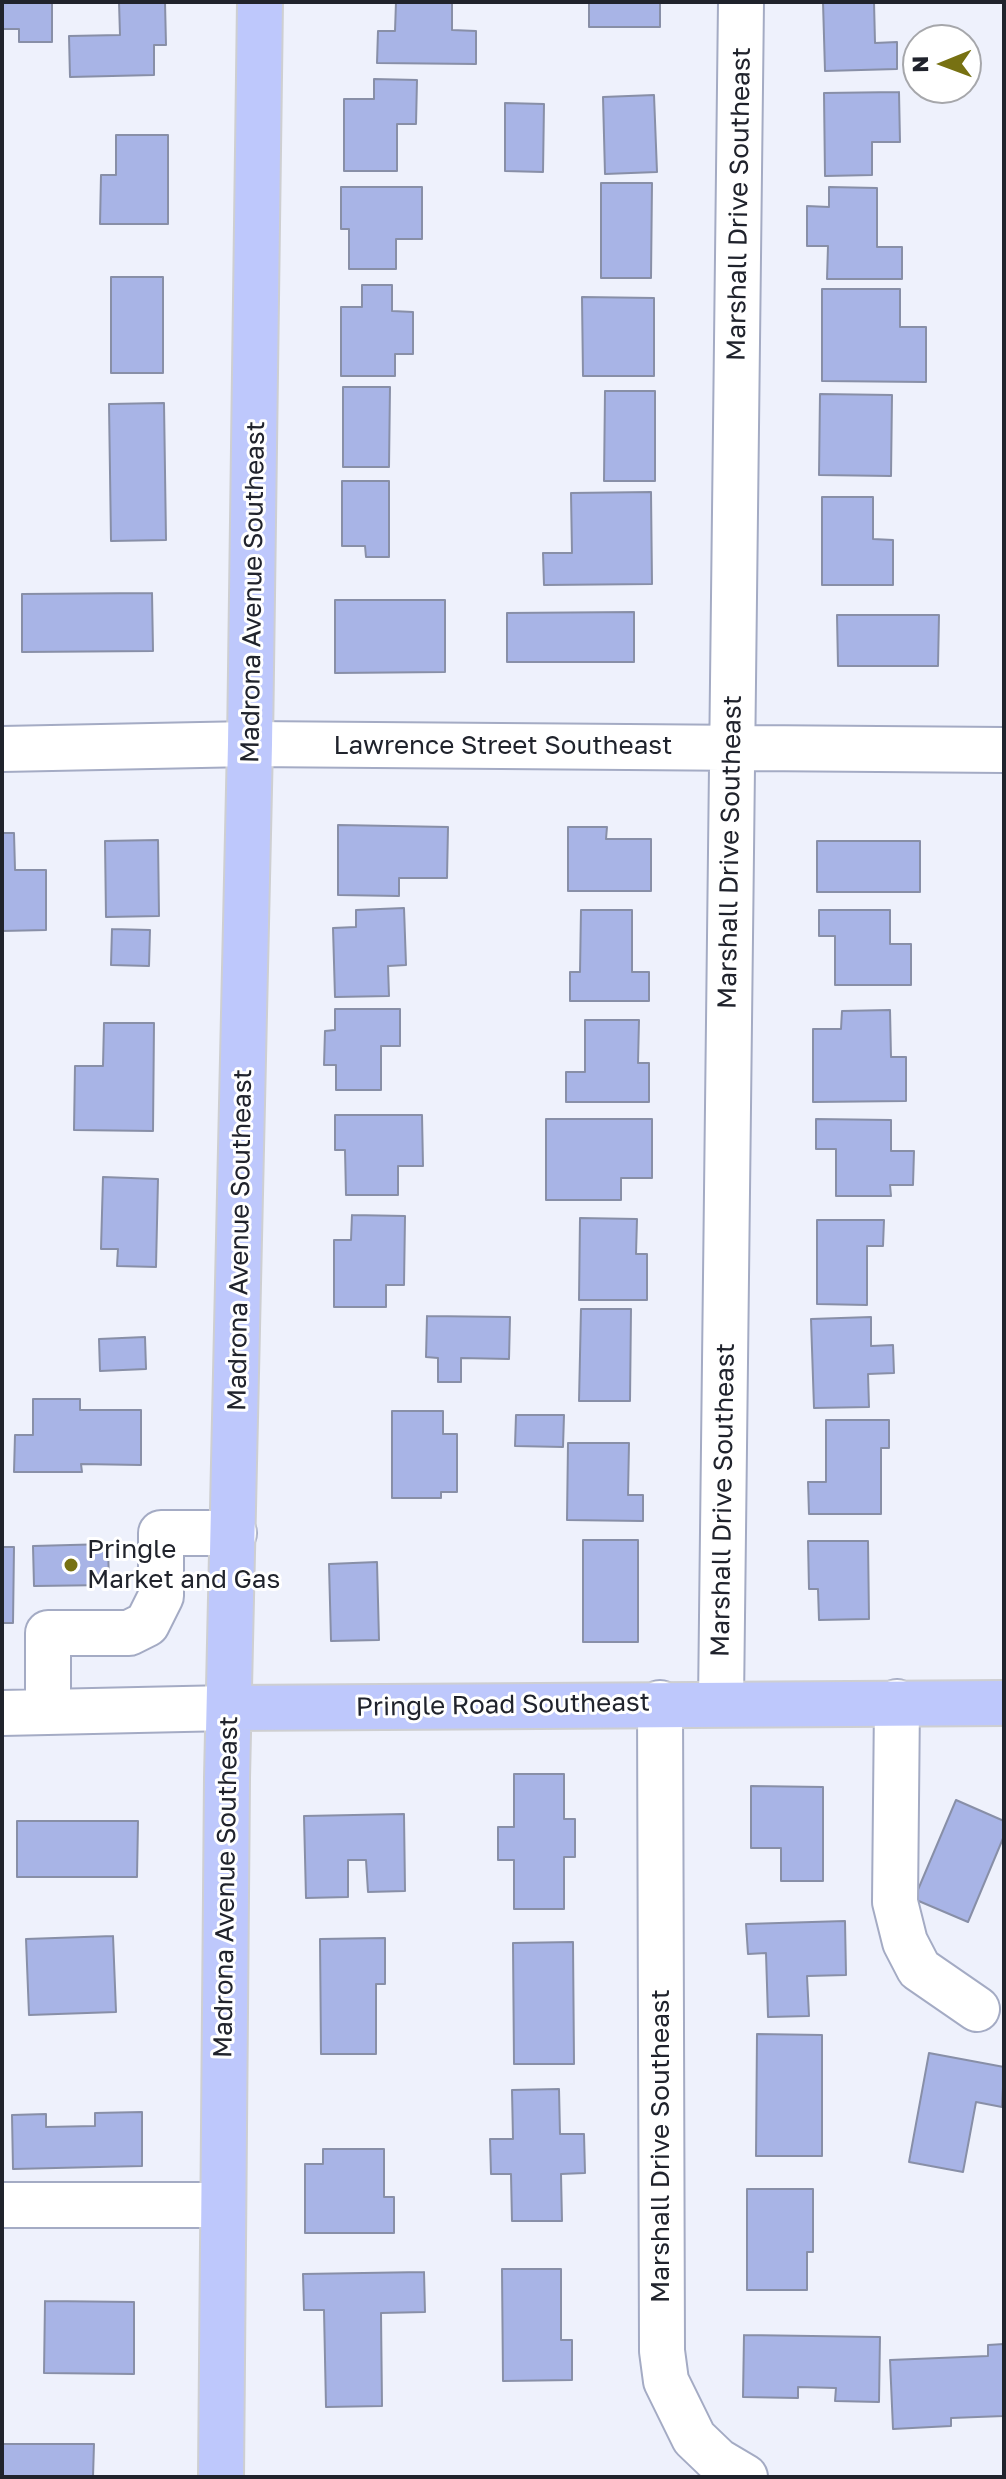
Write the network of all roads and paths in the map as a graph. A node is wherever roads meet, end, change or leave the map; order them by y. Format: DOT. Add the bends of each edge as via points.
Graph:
graph roads {
  1 [pos="260,2"];
  2 [pos="741,2"];
  3 [pos="250,744"];
  4 [pos="731,748"];
  5 [pos="2,749"];
  6 [pos="1004,750"];
  7 [pos="234,1533"];
  8 [pos="721,1702"];
  9 [pos="897,1702"];
  10 [pos="660,1703"];
  11 [pos="1004,1703"];
  12 [pos="229,1708"];
  13 [pos="48,1712"];
  14 [pos="2,1713"];
  15 [pos="977,2009"];
  16 [pos="2,2205"];
  17 [pos="221,2205"];
  18 [pos="221,2477"];
  19 [pos="745,2477"];
  1 -- 3 [label="main road, Madrona Avenue Southeast"];
  2 -- 4 [label="street, Marshall Drive Southeast"];
  3 -- 4 [label="street, Lawrence Street Southeast"];
  3 -- 5 [label="street, Lawrence Street Southeast"];
  3 -- 7 [label="main road, Madrona Avenue Southeast"];
  4 -- 6 [label="street, Lawrence Street Southeast"];
  4 -- 8 [label="street, Marshall Drive Southeast"];
  7 -- 12 [label="main road, Madrona Avenue Southeast"];
  7 -- 13 [label="street" via="161,1533 161,1596 147,1624 129,1633 48,1633"];
  8 -- 9 [label="main road, Pringle Road Southeast"];
  8 -- 10 [label="main road, Pringle Road Southeast"];
  9 -- 11 [label="main road, Pringle Road Southeast"];
  9 -- 15 [label="street" via="895,1902 905,1942 919,1969"];
  10 -- 12 [label="main road, Pringle Road Southeast"];
  10 -- 19 [label="street, Marshall Drive Southeast" via="662,2351 666,2381 694,2438"];
  12 -- 13 [label="street, Pringle Road Southeast"];
  12 -- 17 [label="main road, Madrona Avenue Southeast"];
  13 -- 14 [label="street, Pringle Road Southeast"];
  16 -- 17 [label="street"];
  17 -- 18 [label="main road, Madrona Avenue Southeast"];
}
